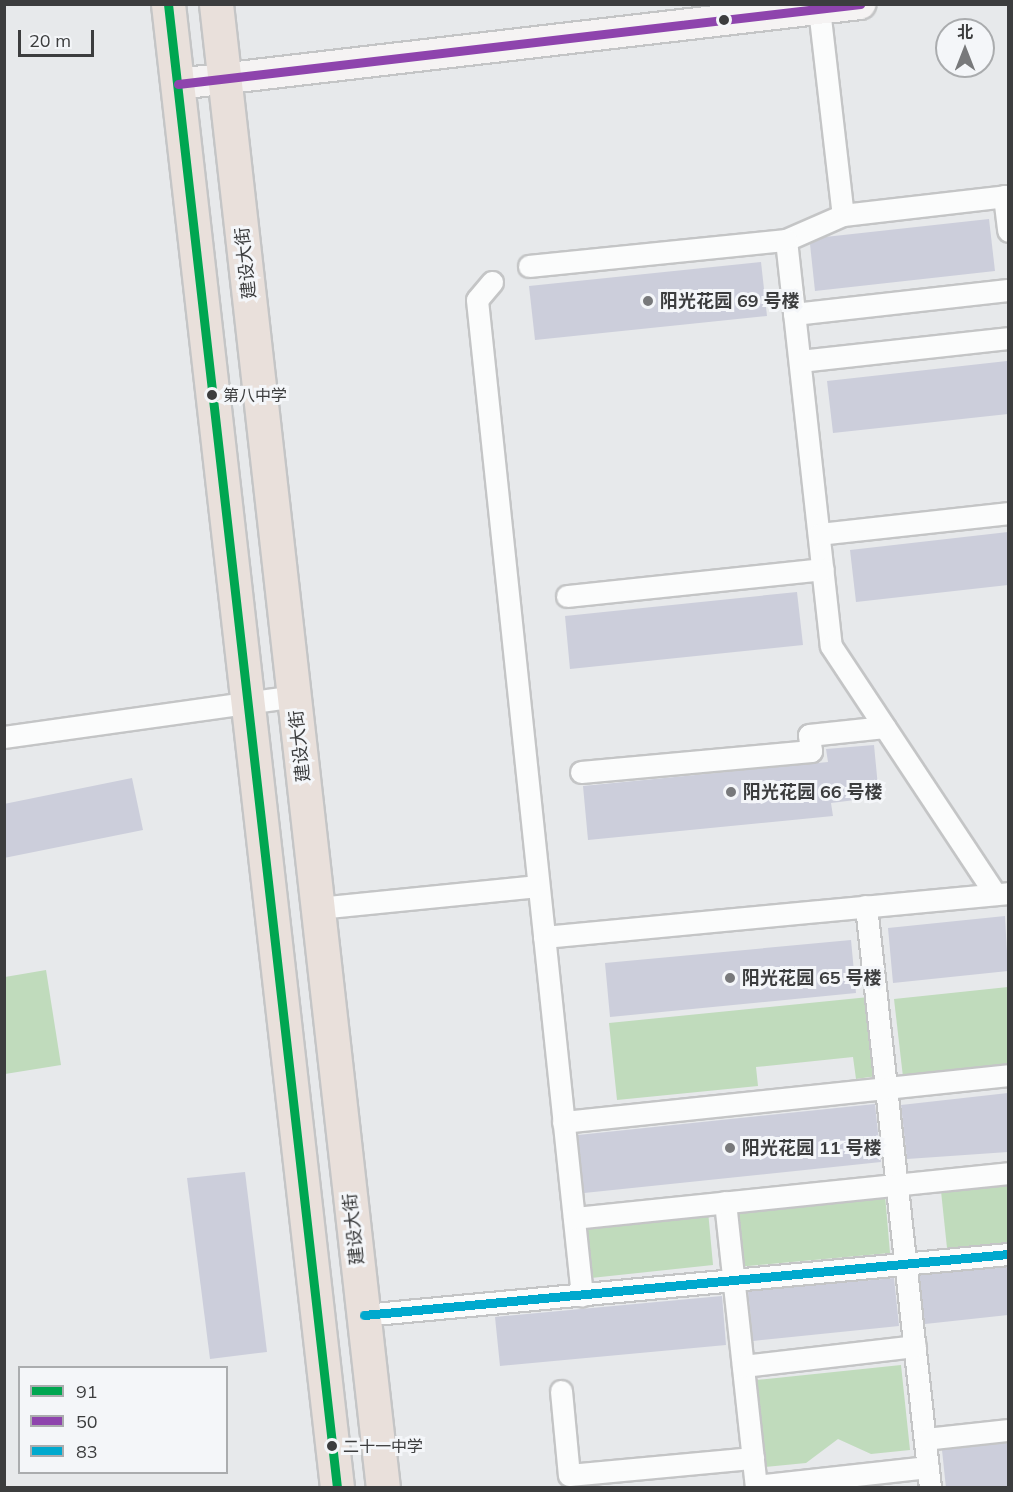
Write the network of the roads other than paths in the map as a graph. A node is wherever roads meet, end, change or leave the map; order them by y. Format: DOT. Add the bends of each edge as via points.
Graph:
graph roads {
  1 [pos="168,4"];
  2 [pos="216,4"];
  3 [pos="860,4"];
  4 [pos="819,9"];
  5 [pos="226,79"];
  6 [pos="178,84"];
  7 [pos="1006,196"];
  8 [pos="843,215"];
  9 [pos="1008,231"];
  10 [pos="786,240"];
  11 [pos="529,266"];
  12 [pos="492,282"];
  13 [pos="1008,290"];
  14 [pos="794,314"];
  15 [pos="1008,338"];
  16 [pos="800,361"];
  17 [pos="1008,513"];
  18 [pos="819,534"];
  19 [pos="823,569"];
  20 [pos="567,596"];
  21 [pos="294,696"];
  22 [pos="250,703"];
  23 [pos="885,727"];
  24 [pos="4,737"];
  25 [pos="581,772"];
  26 [pos="538,886"];
  27 [pos="1002,893"];
  28 [pos="866,906"];
  29 [pos="318,908"];
  30 [pos="544,938"];
  31 [pos="1008,1075"];
  32 [pos="886,1088"];
  33 [pos="563,1122"];
  34 [pos="1008,1173"];
  35 [pos="897,1184"];
  36 [pos="725,1202"];
  37 [pos="574,1218"];
  38 [pos="1008,1254"];
  39 [pos="906,1264"];
  40 [pos="733,1280"];
  41 [pos="582,1295"];
  42 [pos="364,1315"];
  43 [pos="915,1346"];
  44 [pos="743,1366"];
  45 [pos="561,1391"];
  46 [pos="1008,1430"];
  47 [pos="925,1439"];
  48 [pos="753,1458"];
  49 [pos="929,1477"];
  50 [pos="756,1487"];
  51 [pos="337,1488"];
  52 [pos="383,1488"];
  1 -- 6 [label="highway"];
  2 -- 5 [label="highway, 建设大街"];
  3 -- 4 [label="street"];
  4 -- 5 [label="street"];
  4 -- 8 [label="street"];
  5 -- 6 [label="street"];
  5 -- 21 [label="highway, 建设大街"];
  6 -- 22 [label="highway"];
  7 -- 8 [label="street"];
  7 -- 9 [label="street"];
  8 -- 10 [label="street"];
  10 -- 11 [label="street"];
  10 -- 14 [label="street"];
  12 -- 26 [label="street" via="477,300"];
  13 -- 14 [label="street"];
  14 -- 16 [label="street"];
  15 -- 16 [label="street"];
  16 -- 18 [label="street"];
  17 -- 18 [label="street"];
  18 -- 19 [label="street"];
  19 -- 20 [label="street"];
  19 -- 23 [label="street" via="831,646"];
  21 -- 22 [label="street"];
  21 -- 29 [label="highway, 建设大街"];
  22 -- 24 [label="street"];
  22 -- 51 [label="highway"];
  23 -- 25 [label="street" via="809,735 811,750"];
  23 -- 27 [label="street"];
  26 -- 29 [label="street"];
  26 -- 30 [label="street"];
  27 -- 28 [label="street"];
  28 -- 30 [label="street"];
  28 -- 32 [label="street"];
  29 -- 42 [label="highway, 建设大街"];
  30 -- 33 [label="street"];
  31 -- 32 [label="street"];
  32 -- 33 [label="street"];
  32 -- 35 [label="street"];
  33 -- 37 [label="street"];
  34 -- 35 [label="street"];
  35 -- 36 [label="street"];
  35 -- 39 [label="street"];
  36 -- 37 [label="street"];
  36 -- 40 [label="street"];
  37 -- 41 [label="street"];
  38 -- 39 [label="street"];
  39 -- 40 [label="street"];
  39 -- 43 [label="street"];
  40 -- 41 [label="street"];
  40 -- 44 [label="street"];
  41 -- 42 [label="street"];
  42 -- 52 [label="highway, 建设大街"];
  43 -- 44 [label="street"];
  43 -- 47 [label="street"];
  44 -- 48 [label="street"];
  45 -- 48 [label="street" via="569,1475"];
  46 -- 47 [label="street"];
  47 -- 49 [label="street"];
  48 -- 50 [label="street"];
  49 -- 50 [label="street"];
}
